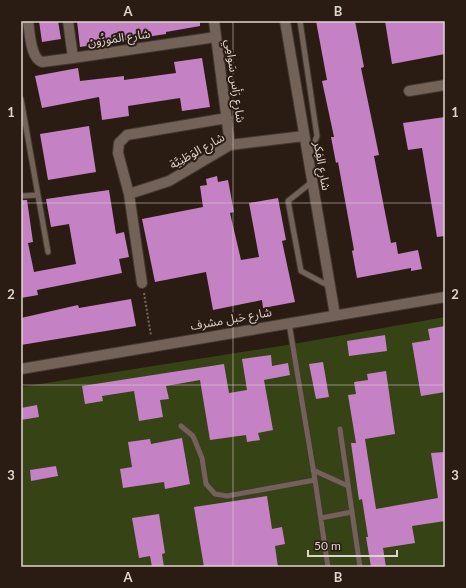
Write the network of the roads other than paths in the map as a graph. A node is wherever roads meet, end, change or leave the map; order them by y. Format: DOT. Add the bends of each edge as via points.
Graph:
graph roads {
  1 [pos="28,21"];
  2 [pos="68,21"];
  3 [pos="214,21"];
  4 [pos="285,21"];
  5 [pos="300,21"];
  6 [pos="216,37"];
  7 [pos="73,58"];
  8 [pos="445,85"];
  9 [pos="409,92"];
  10 [pos="21,99"];
  11 [pos="228,118"];
  12 [pos="304,136"];
  13 [pos="230,145"];
  14 [pos="308,159"];
  15 [pos="312,182"];
  16 [pos="129,194"];
  17 [pos="38,195"];
  18 [pos="21,196"];
  19 [pos="48,252"];
  20 [pos="142,284"];
  21 [pos="330,286"];
  22 [pos="445,297"];
  23 [pos="334,316"];
  24 [pos="289,322"];
  25 [pos="21,369"];
  26 [pos="181,426"];
  27 [pos="340,429"];
  28 [pos="313,470"];
  29 [pos="315,480"];
  30 [pos="348,486"];
  31 [pos="352,512"];
  32 [pos="320,518"];
  33 [pos="328,567"];
  34 [pos="360,567"];
  1 -- 7 [label="street, شارع المَوزُون" via="34,54 38,61"];
  2 -- 7 [label="street, شارع المَوزُون"];
  3 -- 6 [label="street, شارع رَأس سَوامِي"];
  4 -- 12 [label="street, شارع الفِكر"];
  5 -- 14 [label="lane" via="317,136"];
  6 -- 7 [label="street, شارع المَوزُون"];
  6 -- 11 [label="street, شارع رَأس سَوامِي"];
  8 -- 9 [label="street"];
  10 -- 17 [label="lane"];
  11 -- 13 [label="street, شارع رَأس سَوامِي"];
  11 -- 16 [label="street, شارع الوَطَنِيَّة" via="127,135 119,143 118,153"];
  12 -- 13 [label="street, شارع الوَطَنِيَّة"];
  12 -- 14 [label="street, شارع الفِكر"];
  13 -- 16 [label="street, شارع الوَطَنِيَّة" via="169,182"];
  14 -- 15 [label="street, شارع الفِكر"];
  15 -- 21 [label="street, شارع الفِكر"];
  15 -- 21 [label="lane" via="288,201 301,271"];
  16 -- 20 [label="street, شارع الوَطَنِيَّة"];
  17 -- 18 [label="lane"];
  17 -- 19 [label="lane"];
  21 -- 23 [label="street, شارع الفِكر"];
  22 -- 23 [label="street, شارع حَبل مشرف"];
  23 -- 24 [label="street, شارع حَبل مشرف"];
  24 -- 25 [label="street, شارع حَبل مشرف"];
  24 -- 28 [label="lane"];
  26 -- 29 [label="lane" via="193,436 202,458 206,484 215,494 227,496"];
  27 -- 30 [label="lane"];
  28 -- 29 [label="lane"];
  28 -- 30 [label="lane"];
  29 -- 32 [label="lane"];
  30 -- 31 [label="lane"];
  31 -- 32 [label="lane"];
  31 -- 34 [label="lane"];
  32 -- 33 [label="lane"];
}
